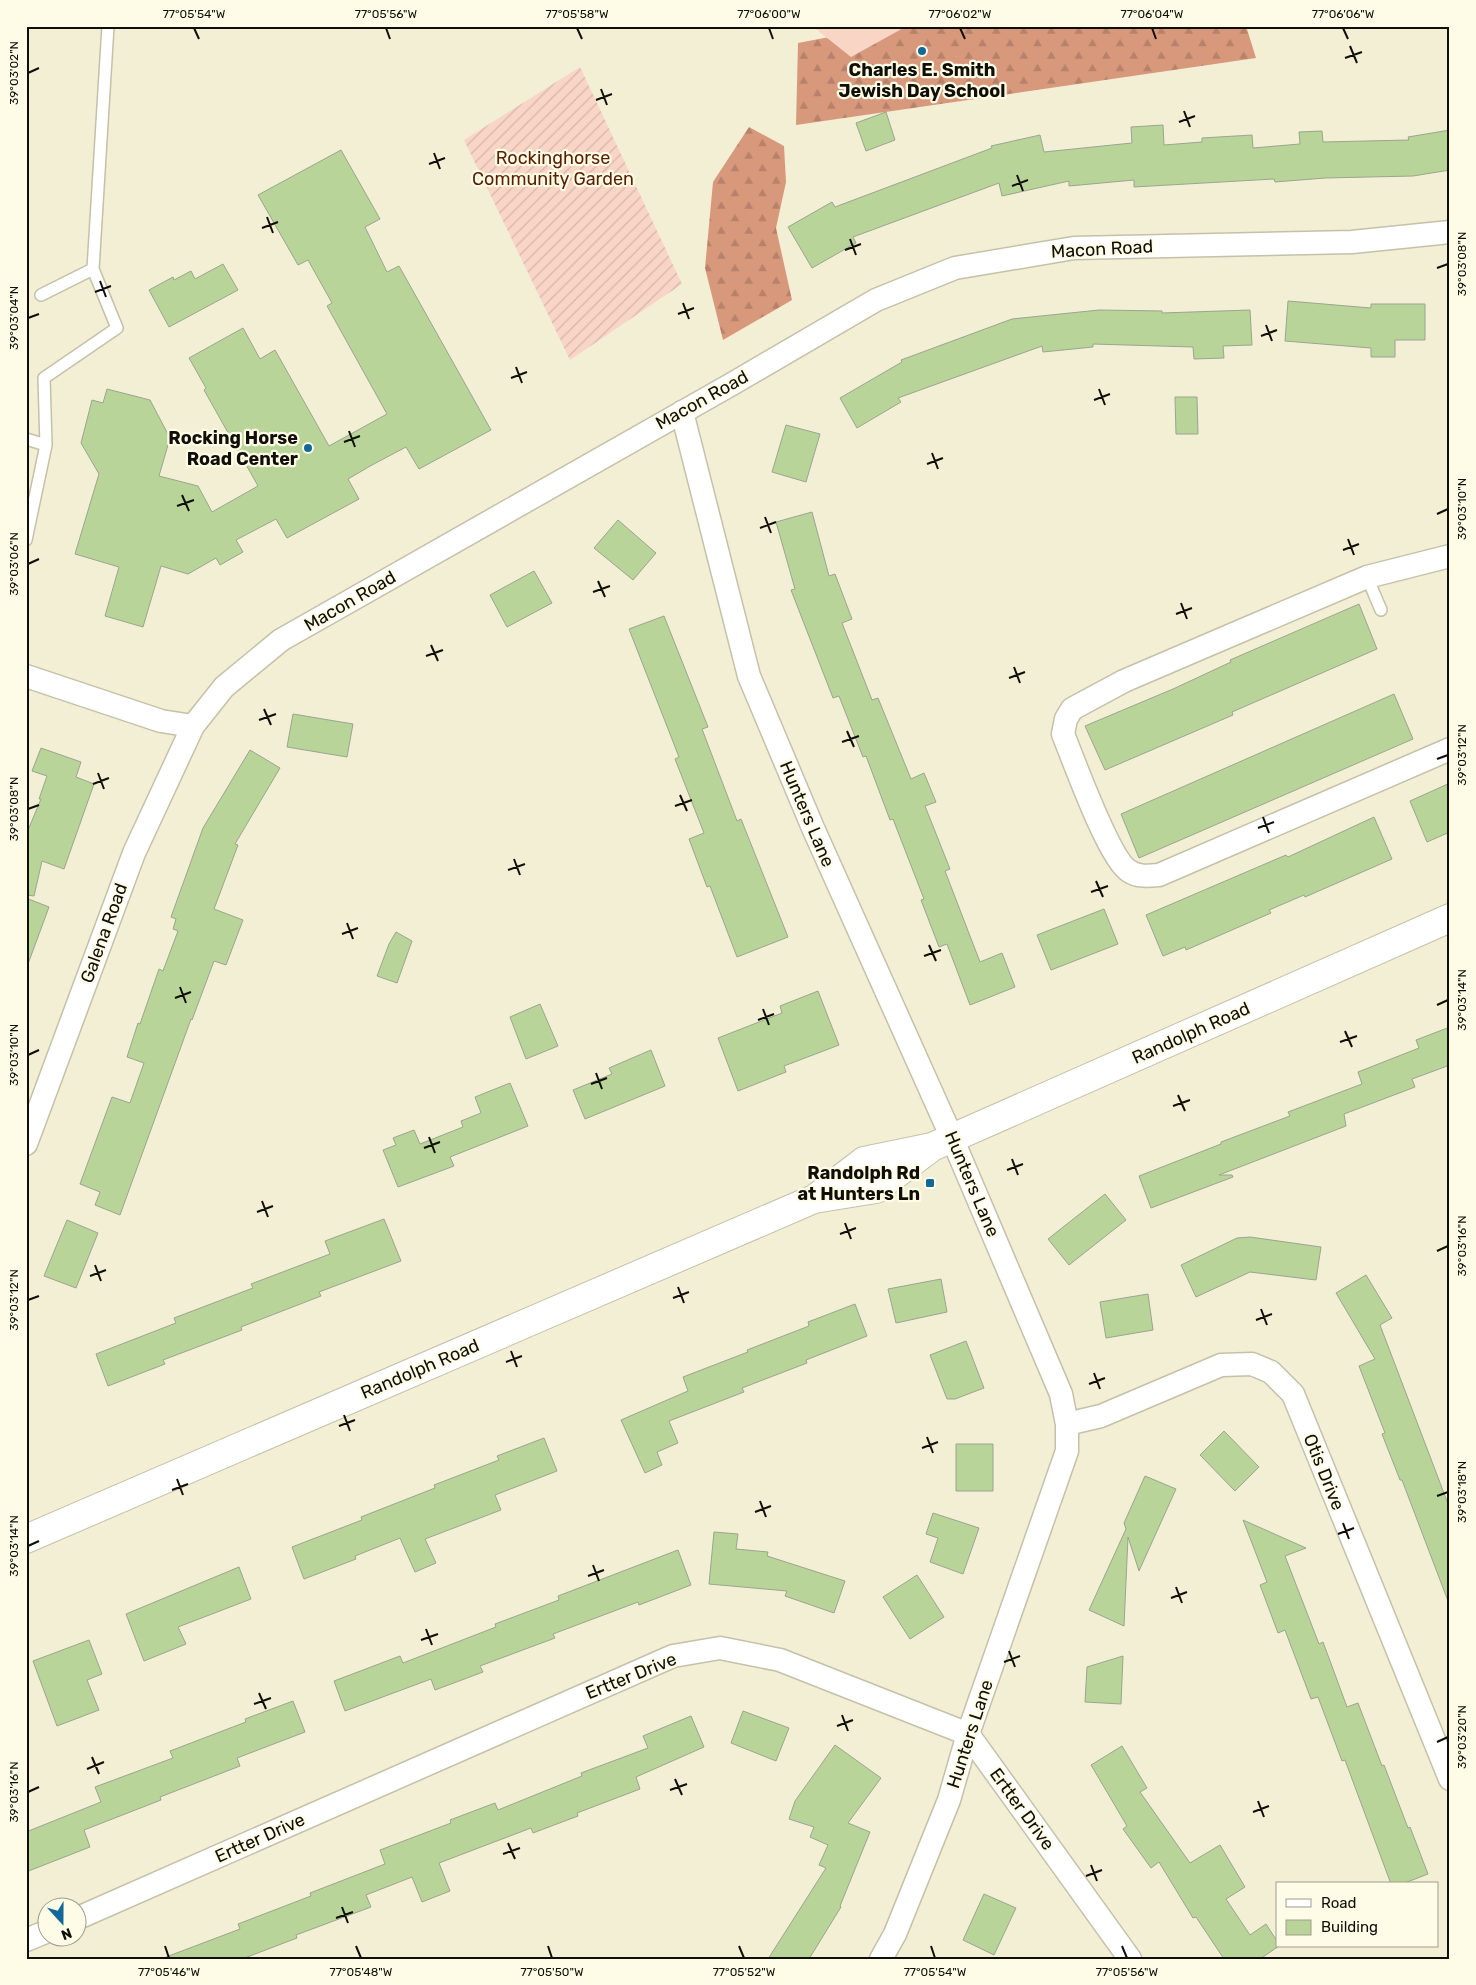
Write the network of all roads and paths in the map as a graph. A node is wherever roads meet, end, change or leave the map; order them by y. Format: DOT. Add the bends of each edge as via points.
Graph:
graph roads {
  1 [pos="108,26"];
  2 [pos="1450,232"];
  3 [pos="93,269"];
  4 [pos="41,295"];
  5 [pos="682,412"];
  6 [pos="26,439"];
  7 [pos="46,445"];
  8 [pos="26,540"];
  9 [pos="1450,556"];
  10 [pos="1367,577"];
  11 [pos="1381,610"];
  12 [pos="26,676"];
  13 [pos="193,726"];
  14 [pos="1450,748"];
  15 [pos="1450,918"];
  16 [pos="942,1142"];
  17 [pos="26,1144"];
  18 [pos="1067,1424"];
  19 [pos="26,1540"];
  20 [pos="968,1734"];
  21 [pos="1450,1779"];
  22 [pos="88,1914"];
  23 [pos="38,1935"];
  24 [pos="26,1940"];
  25 [pos="881,1959"];
  26 [pos="1130,1959"];
  1 -- 3 [label="lane"];
  2 -- 5 [label="street, Macon Road" via="1352,242 1074,248 955,268 876,300"];
  3 -- 4 [label="lane"];
  3 -- 7 [label="lane" via="117,328 44,378"];
  5 -- 13 [label="street, Macon Road" via="281,640 224,687"];
  5 -- 16 [label="street, Hunters Lane" via="749,676"];
  6 -- 7 [label="lane"];
  7 -- 8 [label="lane"];
  9 -- 10 [label="street"];
  10 -- 11 [label="lane"];
  10 -- 14 [label="street" via="1124,681 1072,709 1063,734 1113,853 1128,871 1139,876 1158,875"];
  12 -- 13 [label="street" via="161,721"];
  13 -- 17 [label="street, Galena Road" via="134,853"];
  15 -- 16 [label="main road, Randolph Road"];
  16 -- 18 [label="street, Hunters Lane" via="1061,1394"];
  16 -- 19 [label="main road, Randolph Road" via="876,1189 814,1199"];
  18 -- 20 [label="street, Hunters Lane" via="1067,1450"];
  18 -- 21 [label="street, Otis Drive" via="1101,1416 1221,1365 1252,1364 1271,1372 1293,1394"];
  20 -- 22 [label="street, Ertter Drive" via="780,1660 720,1648 673,1656"];
  20 -- 25 [label="street, Hunters Lane" via="949,1800 895,1934"];
  20 -- 26 [label="street, Ertter Drive"];
  23 -- 24 [label="street"];
}
